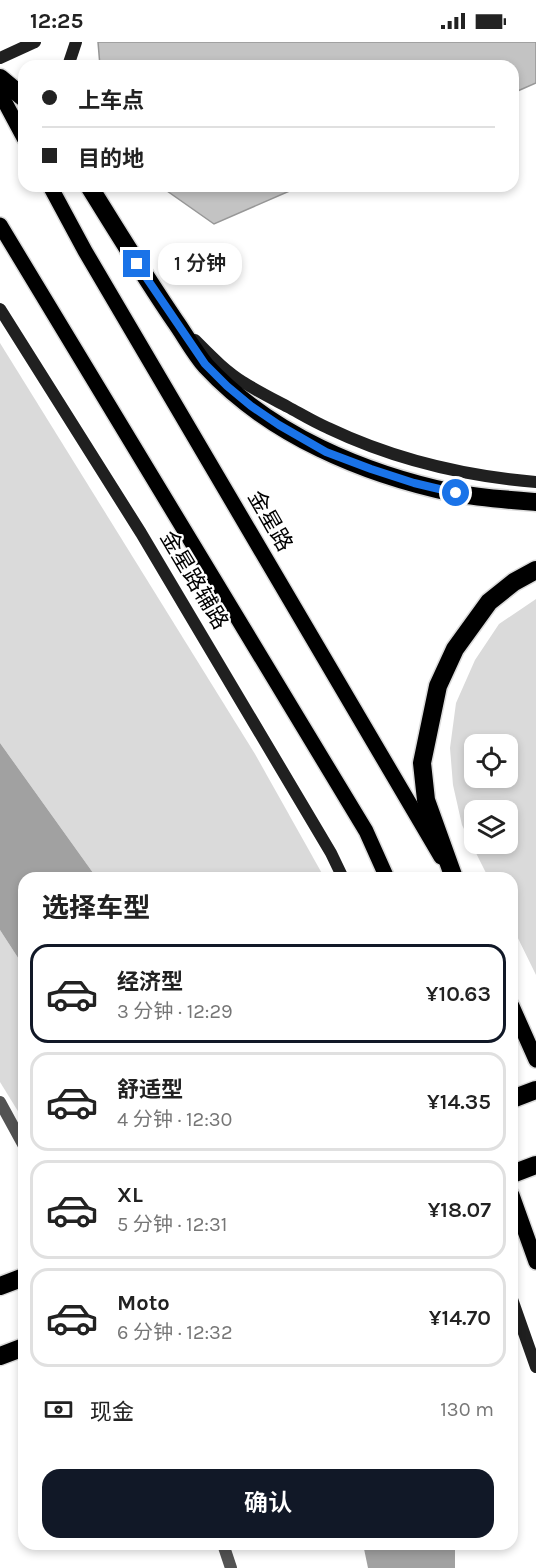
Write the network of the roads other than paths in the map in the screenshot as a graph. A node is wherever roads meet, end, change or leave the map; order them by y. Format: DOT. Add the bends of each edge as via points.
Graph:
graph roads {
  1 [pos="35,42"];
  2 [pos="76,42"];
  3 [pos="0,58"];
  4 [pos="70,60"];
  5 [pos="0,78"];
  6 [pos="0,93"];
  7 [pos="18,93"];
  8 [pos="18,127"];
  9 [pos="53,192"];
  10 [pos="93,192"];
  11 [pos="0,225"];
  12 [pos="0,309"];
  13 [pos="176,322"];
  14 [pos="536,482"];
  15 [pos="536,502"];
  16 [pos="536,570"];
  17 [pos="340,872"];
  18 [pos="384,872"];
  19 [pos="449,872"];
  20 [pos="451,872"];
  21 [pos="518,1020"];
  22 [pos="536,1060"];
  23 [pos="536,1090"];
  24 [pos="518,1097"];
  25 [pos="0,1102"];
  26 [pos="18,1135"];
  27 [pos="536,1165"];
  28 [pos="518,1172"];
  29 [pos="518,1212"];
  30 [pos="536,1262"];
  31 [pos="18,1279"];
  32 [pos="0,1286"];
  33 [pos="518,1316"];
  34 [pos="18,1349"];
  35 [pos="0,1356"];
  36 [pos="536,1367"];
  37 [pos="225,1550"];
  38 [pos="231,1568"];
  1 -- 3 [label="street"];
  2 -- 4 [label="street"];
  5 -- 7 [label="highway"];
  6 -- 8 [label="main road"];
  9 -- 19 [label="main road, 金星路"];
  10 -- 13 [label="highway"];
  11 -- 18 [label="main road" via="366,831"];
  12 -- 17 [label="street, 金星路辅路" via="147,543"];
  13 -- 14 [label="street" via="243,382 329,429 418,462"];
  13 -- 15 [label="highway" via="205,364 227,386 279,425 326,452 424,486"];
  16 -- 20 [label="highway" via="489,602 455,649 438,686 422,763 426,800"];
  21 -- 22 [label="main road"];
  23 -- 24 [label="highway"];
  25 -- 26 [label="street"];
  27 -- 28 [label="highway"];
  29 -- 30 [label="main road"];
  31 -- 32 [label="highway"];
  33 -- 36 [label="street"];
  34 -- 35 [label="highway"];
  37 -- 38 [label="street"];
}
